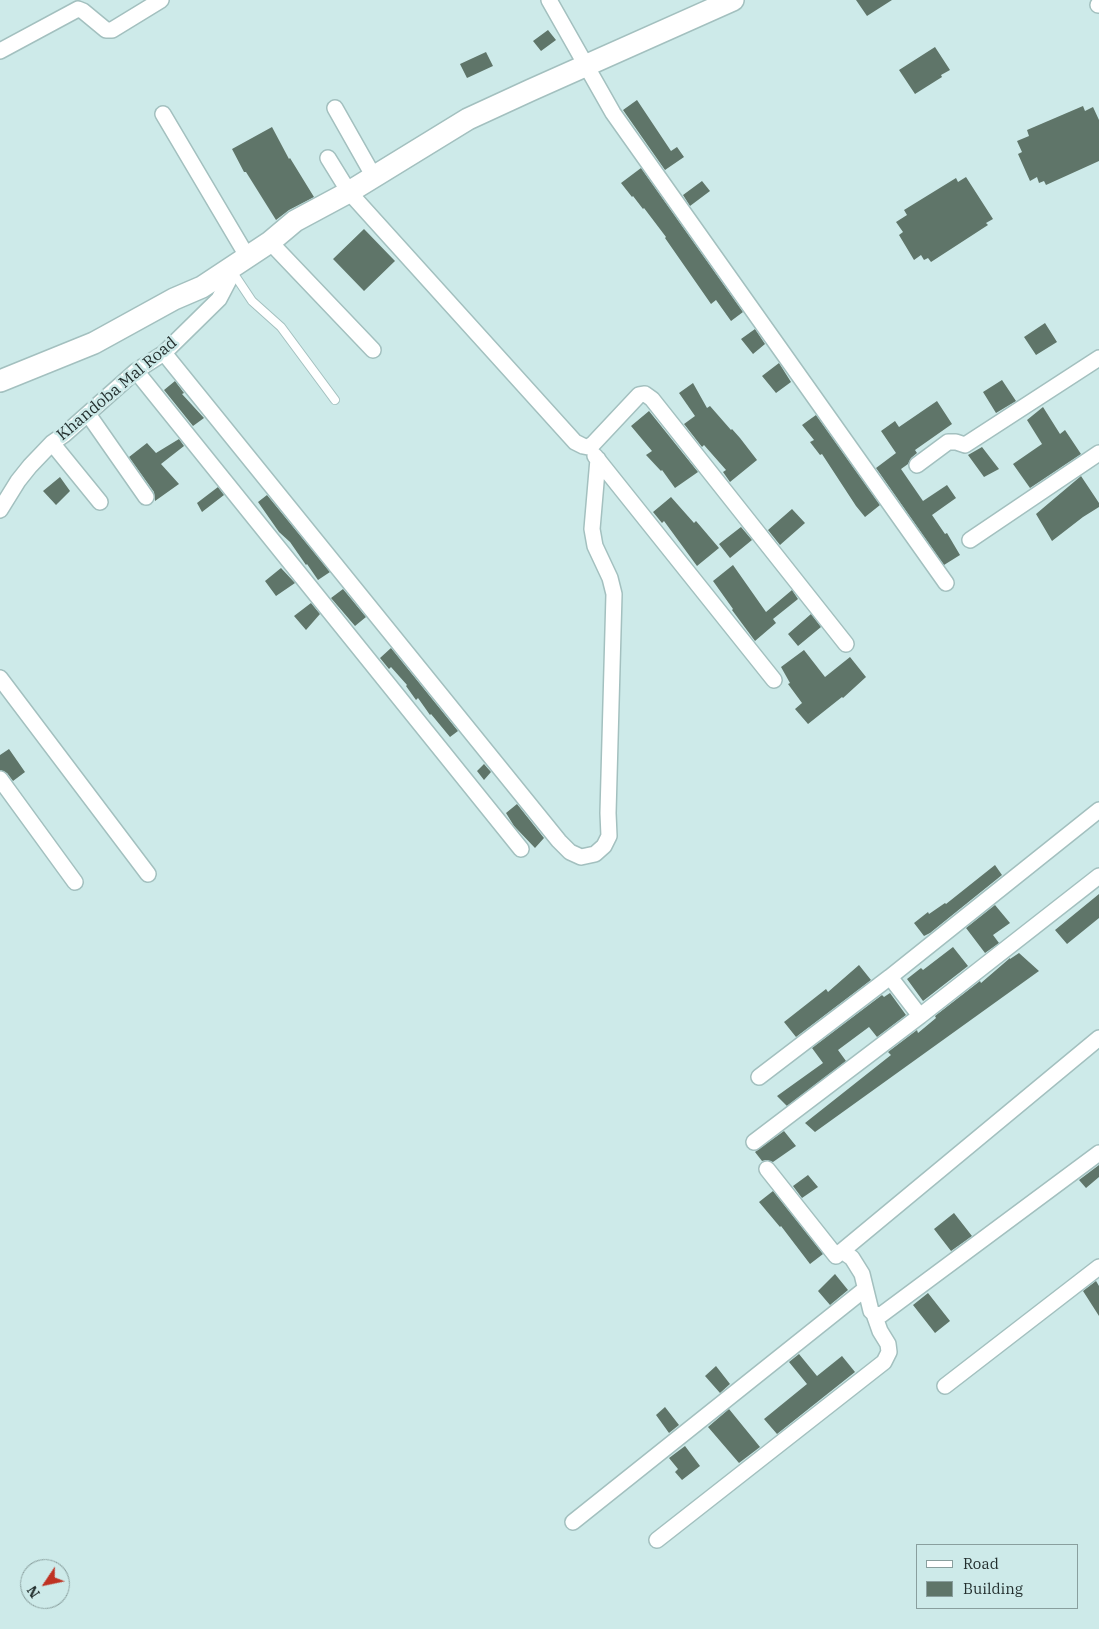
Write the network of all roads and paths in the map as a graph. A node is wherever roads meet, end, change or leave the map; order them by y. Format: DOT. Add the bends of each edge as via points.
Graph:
graph roads {
  1 [pos="161,0"];
  2 [pos="549,0"];
  3 [pos="733,0"];
  4 [pos="0,51"];
  5 [pos="586,65"];
  6 [pos="335,108"];
  7 [pos="163,114"];
  8 [pos="328,158"];
  9 [pos="374,177"];
  10 [pos="349,192"];
  11 [pos="270,242"];
  12 [pos="238,262"];
  13 [pos="372,350"];
  14 [pos="164,353"];
  15 [pos="1099,358"];
  16 [pos="136,371"];
  17 [pos="0,381"];
  18 [pos="335,400"];
  19 [pos="88,414"];
  20 [pos="52,443"];
  21 [pos="588,447"];
  22 [pos="1099,453"];
  23 [pos="598,459"];
  24 [pos="918,465"];
  25 [pos="146,497"];
  26 [pos="100,502"];
  27 [pos="0,510"];
  28 [pos="970,540"];
  29 [pos="946,583"];
  30 [pos="846,644"];
  31 [pos="0,678"];
  32 [pos="774,680"];
  33 [pos="0,779"];
  34 [pos="1099,810"];
  35 [pos="521,849"];
  36 [pos="148,874"];
  37 [pos="1099,876"];
  38 [pos="75,882"];
  39 [pos="890,977"];
  40 [pos="920,1016"];
  41 [pos="1099,1038"];
  42 [pos="759,1077"];
  43 [pos="754,1142"];
  44 [pos="1099,1152"];
  45 [pos="767,1169"];
  46 [pos="842,1251"];
  47 [pos="1099,1267"];
  48 [pos="865,1289"];
  49 [pos="874,1314"];
  50 [pos="945,1386"];
  51 [pos="573,1522"];
  52 [pos="657,1540"];
  1 -- 4 [label="street" via="112,30 106,30 78,9"];
  2 -- 5 [label="street"];
  3 -- 5 [label="street"];
  5 -- 9 [label="street" via="468,120"];
  5 -- 29 [label="street" via="614,113"];
  6 -- 9 [label="street"];
  7 -- 12 [label="street"];
  8 -- 10 [label="street"];
  9 -- 10 [label="street"];
  10 -- 11 [label="street" via="295,221"];
  10 -- 21 [label="street" via="575,442"];
  11 -- 12 [label="street"];
  11 -- 13 [label="street"];
  12 -- 14 [label="street, Khandoba Mal Road" via="219,298"];
  12 -- 17 [label="street" via="202,287 94,343"];
  12 -- 18 [label="lane" via="252,301 281,327"];
  14 -- 16 [label="street, Khandoba Mal Road"];
  14 -- 23 [label="street" via="559,841 581,857 595,854 609,836 614,594 595,546 592,529"];
  15 -- 24 [label="street" via="965,445 948,442"];
  16 -- 19 [label="street, Khandoba Mal Road"];
  16 -- 35 [label="street"];
  19 -- 20 [label="street, Khandoba Mal Road"];
  19 -- 25 [label="street"];
  20 -- 26 [label="street"];
  20 -- 27 [label="street, Khandoba Mal Road" via="18,481"];
  21 -- 23 [label="street"];
  21 -- 30 [label="street" via="638,395 645,394"];
  22 -- 28 [label="street"];
  23 -- 32 [label="street"];
  31 -- 36 [label="street"];
  33 -- 38 [label="street"];
  34 -- 39 [label="street"];
  37 -- 40 [label="street"];
  39 -- 40 [label="street"];
  39 -- 42 [label="street"];
  40 -- 43 [label="street"];
  41 -- 46 [label="street"];
  44 -- 49 [label="street" via="881,1315"];
  45 -- 46 [label="street" via="836,1256"];
  46 -- 48 [label="street" via="859,1268"];
  47 -- 50 [label="street"];
  48 -- 49 [label="street"];
  48 -- 51 [label="street"];
  49 -- 52 [label="street" via="888,1344 889,1352 884,1362"];
}
